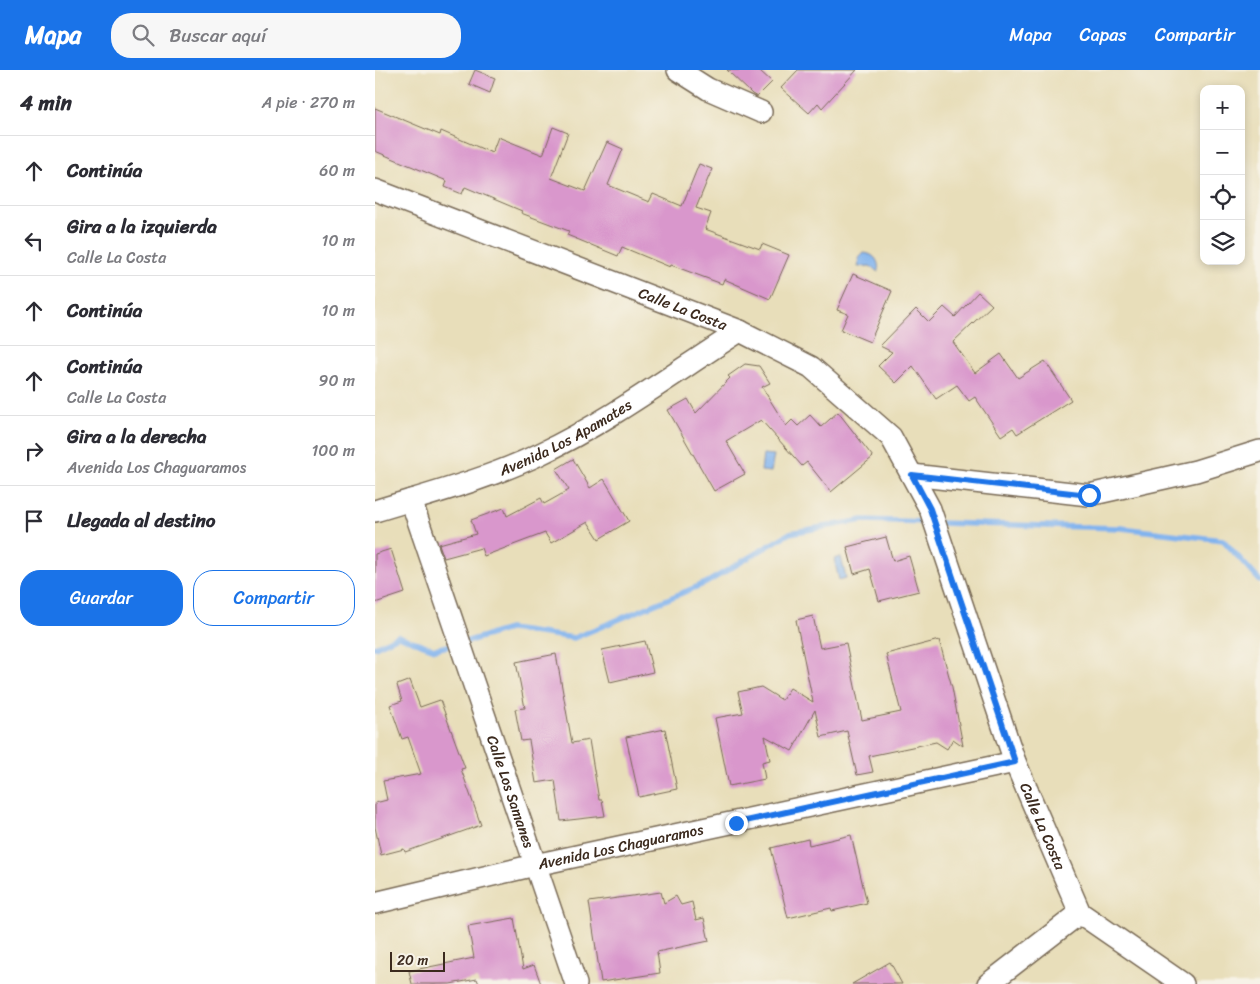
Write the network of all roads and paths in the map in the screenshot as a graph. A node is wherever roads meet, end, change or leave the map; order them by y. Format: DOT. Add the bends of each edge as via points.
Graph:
graph roads {
  1 [pos="678,70"];
  2 [pos="761,112"];
  3 [pos="375,190"];
  4 [pos="740,331"];
  5 [pos="1260,450"];
  6 [pos="912,475"];
  7 [pos="411,500"];
  8 [pos="375,511"];
  9 [pos="1015,762"];
  10 [pos="535,866"];
  11 [pos="375,903"];
  12 [pos="1080,913"];
  13 [pos="577,984"];
  14 [pos="988,984"];
  15 [pos="1183,984"];
  1 -- 2 [label="street" via="708,89"];
  3 -- 4 [label="street, Calle La Costa"];
  4 -- 6 [label="street, Calle La Costa" via="811,367 891,437"];
  4 -- 7 [label="street, Avenida Los Apamates" via="561,444 502,470"];
  5 -- 6 [label="street" via="1196,471 1089,495"];
  6 -- 9 [label="street, Calle La Costa" via="939,534"];
  7 -- 8 [label="street, Avenida Los Apamates"];
  7 -- 10 [label="street, Calle Los Samanes"];
  9 -- 10 [label="street, Avenida Los Chaguaramos"];
  9 -- 12 [label="street, Calle La Costa"];
  10 -- 11 [label="street, Avenida Los Chaguaramos"];
  10 -- 13 [label="street, Calle Los Samanes"];
  12 -- 14 [label="street"];
  12 -- 15 [label="street"];
}
